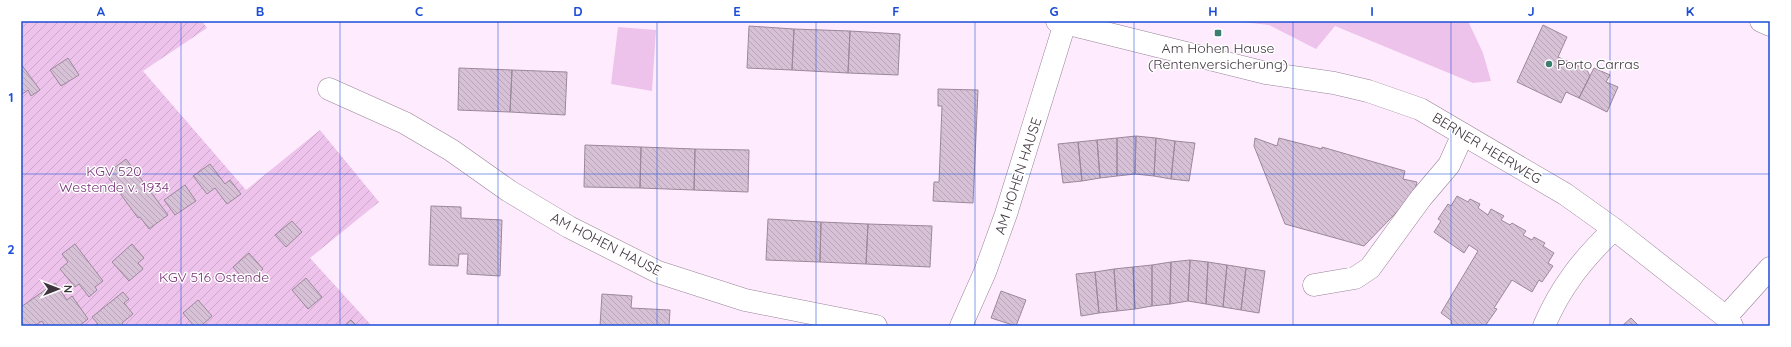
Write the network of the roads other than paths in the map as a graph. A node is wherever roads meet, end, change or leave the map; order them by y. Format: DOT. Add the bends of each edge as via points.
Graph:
graph roads {
  1 [pos="1761,21"];
  2 [pos="1061,22"];
  3 [pos="1770,25"];
  4 [pos="329,89"];
  5 [pos="1463,134"];
  6 [pos="1614,229"];
  7 [pos="1770,268"];
  8 [pos="1314,285"];
  9 [pos="1729,321"];
  10 [pos="876,326"];
  11 [pos="961,326"];
  12 [pos="1544,326"];
  1 -- 3 [label="street"];
  2 -- 5 [label="street, BERNER HEERWEG" via="1266,74 1334,83 1368,91 1420,109"];
  2 -- 11 [label="street, AM HOHEN HAUSE" via="1008,207 985,272"];
  4 -- 10 [label="street, AM HOHEN HAUSE" via="405,123 569,227 658,272 745,300"];
  5 -- 6 [label="street, BERNER HEERWEG" via="1565,194"];
  5 -- 8 [label="street" via="1449,165 1421,198 1370,268 1355,278"];
  6 -- 9 [label="street, BERNER HEERWEG"];
  6 -- 12 [label="street" via="1590,252 1568,279"];
  7 -- 9 [label="street, BERNER HEERWEG"];
}
